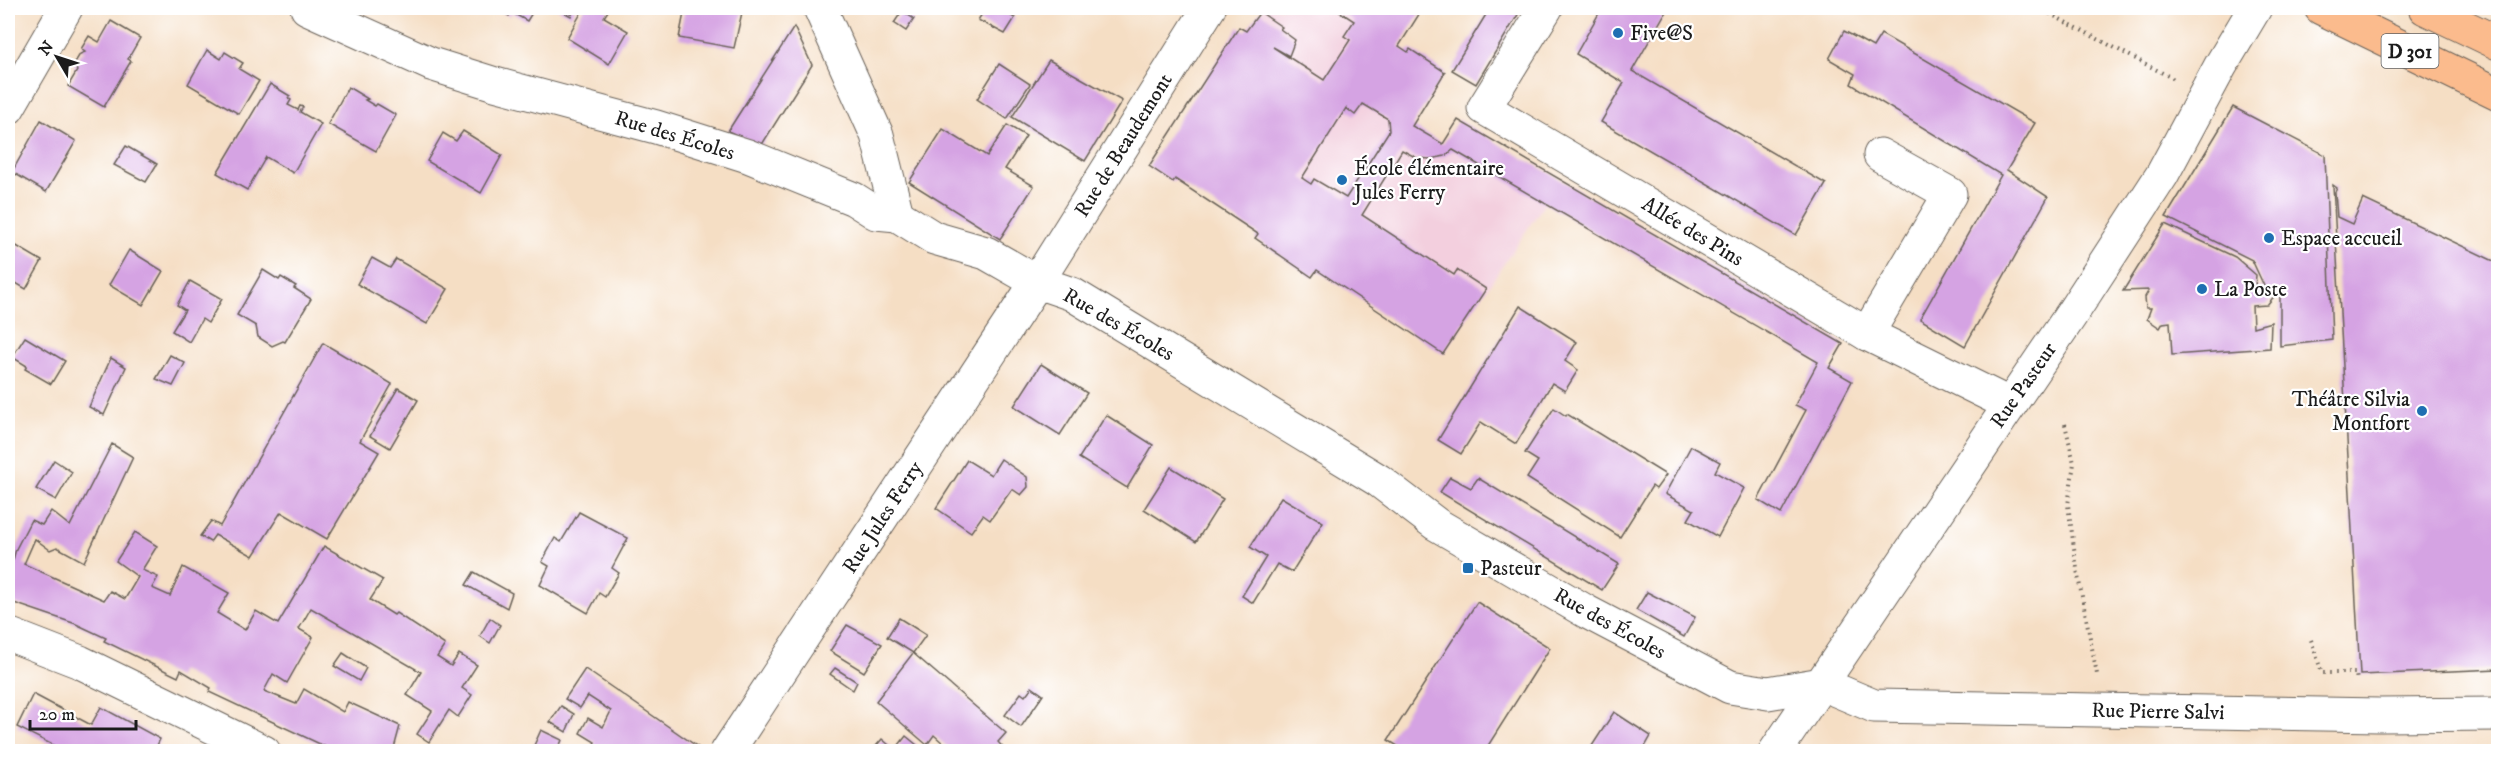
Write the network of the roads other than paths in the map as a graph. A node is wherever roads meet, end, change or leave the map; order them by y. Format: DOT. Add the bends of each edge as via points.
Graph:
graph roads {
  1 [pos="66,8"];
  2 [pos="307,8"];
  3 [pos="820,8"];
  4 [pos="1209,8"];
  5 [pos="1546,8"];
  6 [pos="2255,8"];
  7 [pos="2321,8"];
  8 [pos="2425,8"];
  9 [pos="2499,43"];
  10 [pos="2499,93"];
  11 [pos="8,108"];
  12 [pos="1880,155"];
  13 [pos="897,215"];
  14 [pos="1037,282"];
  15 [pos="1867,334"];
  16 [pos="2009,404"];
  17 [pos="8,634"];
  18 [pos="1822,684"];
  19 [pos="2499,714"];
  20 [pos="264,752"];
  21 [pos="727,752"];
  22 [pos="1775,752"];
  1 -- 11 [label="street"];
  2 -- 13 [label="street, Rue des Écoles" via="431,64 748,156 854,199 876,213"];
  3 -- 13 [label="street" via="877,135"];
  4 -- 14 [label="street, Rue de Beaudemont"];
  5 -- 15 [label="street, Allée des Pins" via="1484,108"];
  6 -- 16 [label="street, Rue Pasteur" via="2162,175"];
  7 -- 10 [label="highway, D 301"];
  8 -- 9 [label="highway, D 301"];
  12 -- 15 [label="street" via="1950,194"];
  13 -- 14 [label="street, Rue des Écoles" via="934,238 986,254"];
  14 -- 18 [label="street, Rue des Écoles" via="1072,294 1378,480 1436,524 1587,612 1730,687 1768,693"];
  14 -- 21 [label="street, Rue Jules Ferry"];
  15 -- 16 [label="street, Allée des Pins"];
  16 -- 18 [label="street, Rue Pasteur"];
  17 -- 20 [label="street" via="80,662"];
  18 -- 19 [label="street, Rue Pierre Salvi" via="1874,706"];
  18 -- 22 [label="street, Rue Pasteur"];
}
